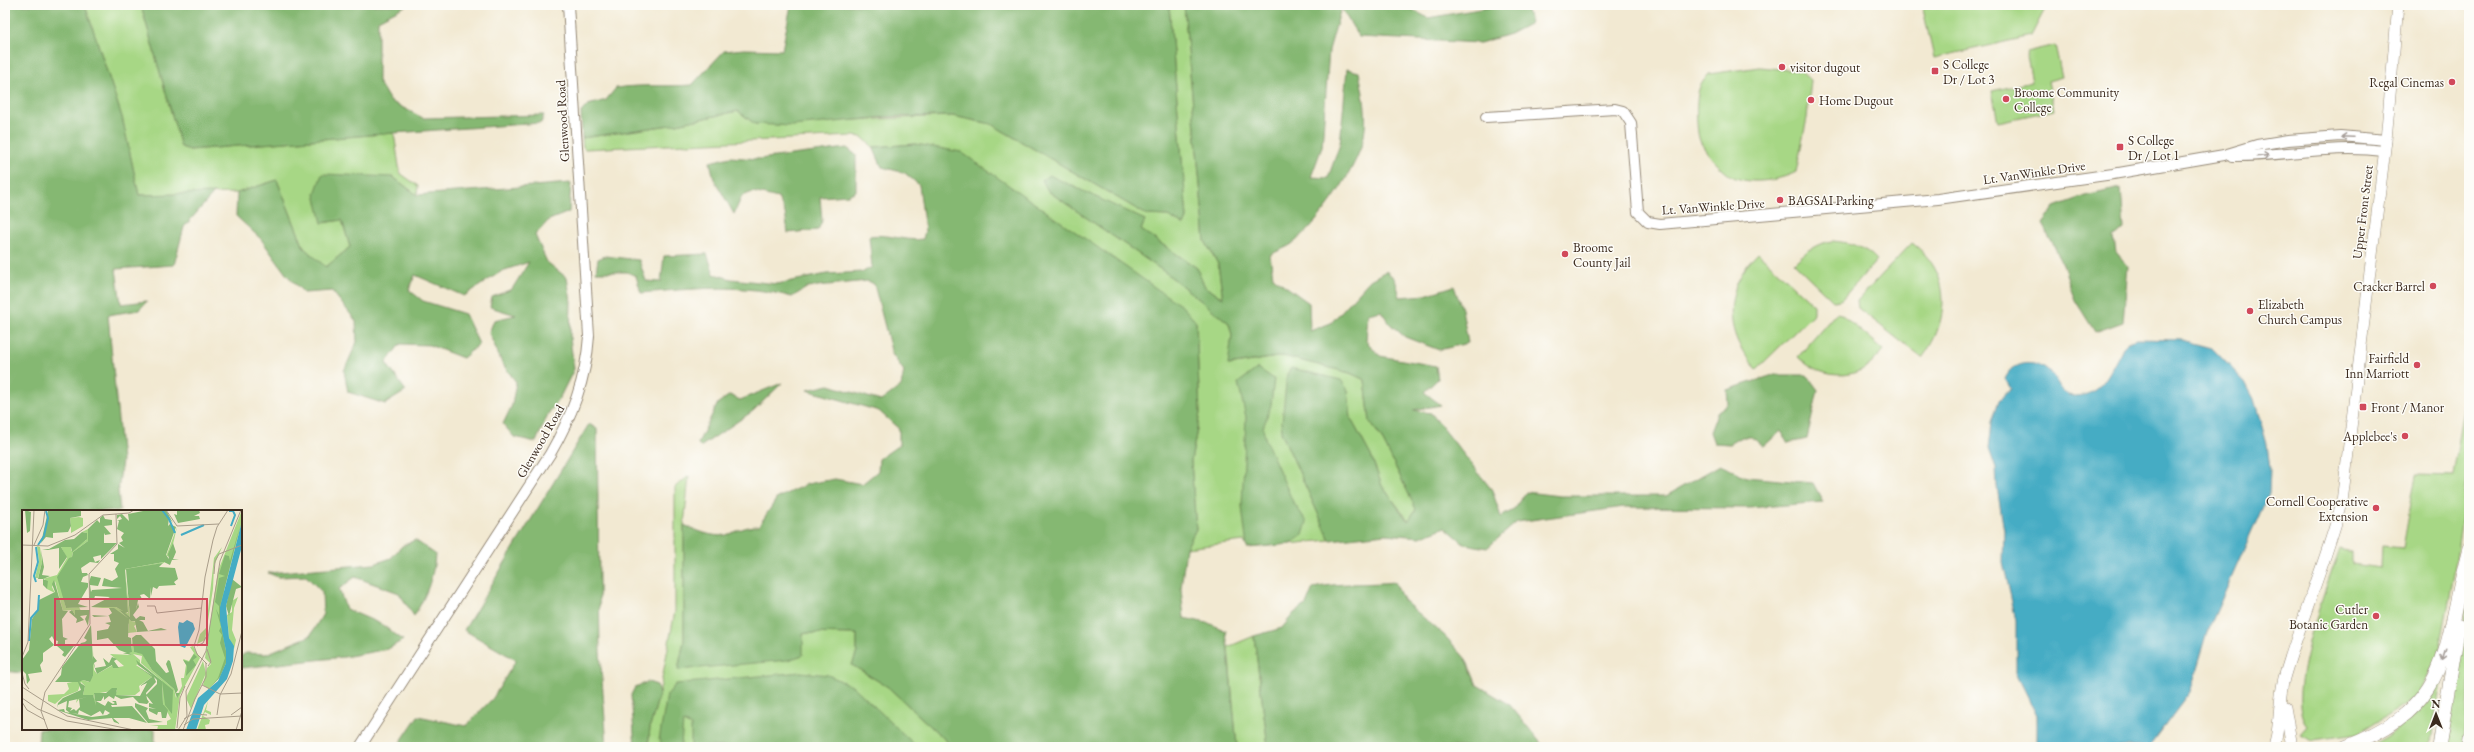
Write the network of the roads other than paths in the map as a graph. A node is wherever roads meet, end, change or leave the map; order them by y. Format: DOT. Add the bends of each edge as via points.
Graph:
graph roads {
  1 [pos="568,5"];
  2 [pos="2398,5"];
  3 [pos="1486,118"];
  4 [pos="2386,140"];
  5 [pos="2384,151"];
  6 [pos="2224,155"];
  7 [pos="2469,549"];
  8 [pos="2469,557"];
  9 [pos="2282,699"];
  10 [pos="2469,739"];
  11 [pos="360,747"];
  12 [pos="2274,747"];
  13 [pos="2292,747"];
  14 [pos="2345,747"];
  15 [pos="2439,747"];
  16 [pos="2468,747"];
  1 -- 11 [label="street, Glenwood Road" via="588,314 588,350 583,380 566,427 550,454"];
  2 -- 4 [label="main road, Upper Front Street"];
  3 -- 6 [label="street, Lt. VanWinkle Drive" via="1615,109 1623,111 1631,123 1638,212 1648,222 1660,224 1938,200"];
  4 -- 5 [label="main road, Upper Front Street"];
  4 -- 6 [label="street, Lt. VanWinkle Drive, one-way" via="2317,137 2257,145"];
  6 -- 5 [label="street, Lt. VanWinkle Drive, one-way" via="2258,156 2328,148"];
  5 -- 9 [label="main road, Upper Front Street" via="2342,502 2285,676"];
  7 -- 14 [label="highway, one-way" via="2449,637 2439,671 2431,686 2408,714 2371,738"];
  8 -- 15 [label="highway" via="2451,686"];
  9 -- 12 [label="main road, Upper Front Street" via="2279,732"];
  9 -- 13 [label="main road, Upper Front Street"];
  10 -- 16 [label="highway"];
}
